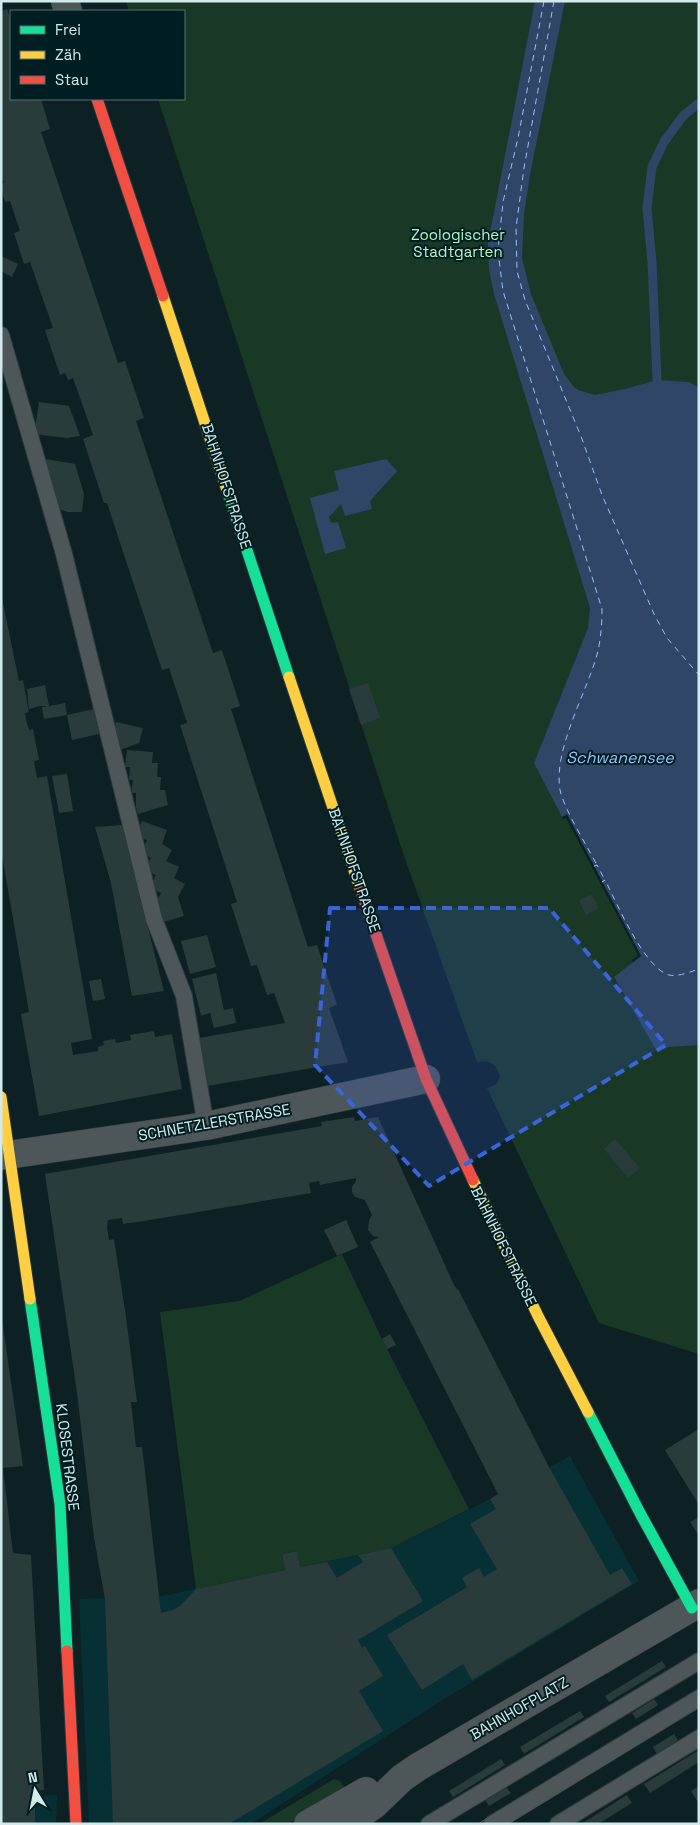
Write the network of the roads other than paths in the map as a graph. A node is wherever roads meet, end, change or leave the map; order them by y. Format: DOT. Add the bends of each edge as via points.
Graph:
graph roads {
  1 [pos="98,100"];
  2 [pos="1,335"];
  3 [pos="426,1079"];
  4 [pos="1,1097"];
  5 [pos="206,1126"];
  6 [pos="6,1155"];
  7 [pos="695,1606"];
  8 [pos="699,1661"];
  9 [pos="699,1698"];
  10 [pos="699,1738"];
  11 [pos="402,1778"];
  12 [pos="76,1824"];
  13 [pos="308,1824"];
  14 [pos="346,1824"];
  15 [pos="429,1824"];
  16 [pos="492,1824"];
  17 [pos="558,1824"];
  1 -- 3 [label="street, BAHNHOFSTRASSE"];
  2 -- 5 [label="lane" via="64,554 154,919 184,996"];
  3 -- 5 [label="street, SCHNETZLERSTRASSE"];
  3 -- 7 [label="street, BAHNHOFSTRASSE" via="538,1316 640,1513"];
  4 -- 6 [label="street, KLOSESTRASSE"];
  5 -- 6 [label="street, SCHNETZLERSTRASSE"];
  6 -- 12 [label="street, KLOSESTRASSE" via="60,1504"];
  7 -- 11 [label="street, BAHNHOFPLATZ"];
  8 -- 15 [label="lane"];
  9 -- 16 [label="lane"];
  10 -- 17 [label="lane"];
  11 -- 13 [label="street" via="364,1792"];
  11 -- 14 [label="street, BAHNHOFPLATZ" via="374,1805"];
}
